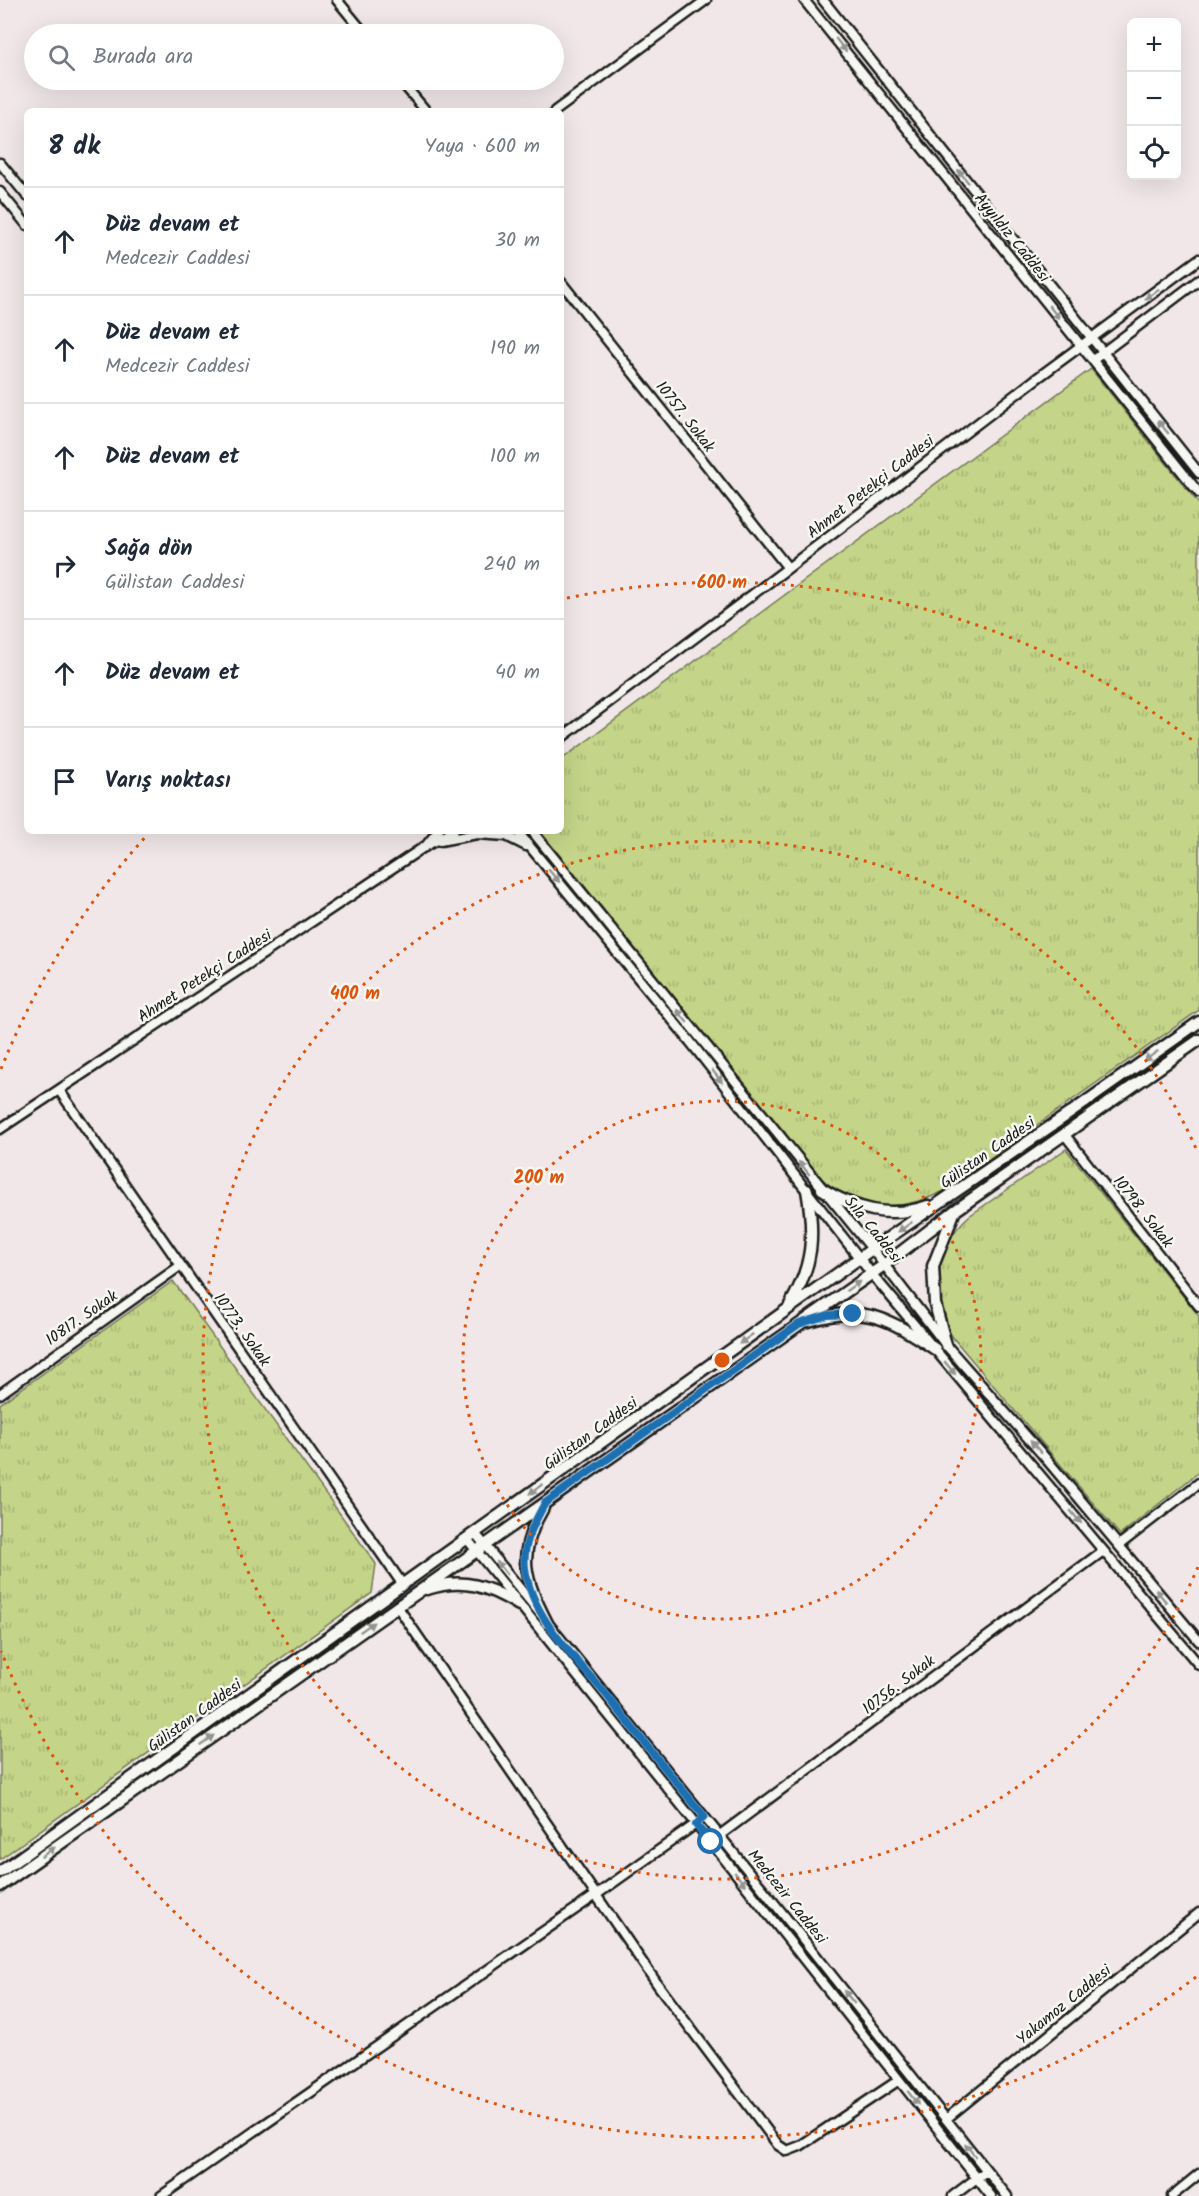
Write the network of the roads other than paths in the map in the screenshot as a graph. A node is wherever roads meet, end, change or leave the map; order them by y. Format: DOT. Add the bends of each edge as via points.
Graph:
graph roads {
  1 [pos="338,0"];
  2 [pos="706,0"];
  3 [pos="804,0"];
  4 [pos="823,0"];
  5 [pos="357,24"];
  6 [pos="408,90"];
  7 [pos="423,108"];
  8 [pos="559,108"];
  9 [pos="0,163"];
  10 [pos="0,192"];
  11 [pos="24,192"];
  12 [pos="24,221"];
  13 [pos="1199,259"];
  14 [pos="1199,280"];
  15 [pos="564,286"];
  16 [pos="1092,339"];
  17 [pos="1082,346"];
  18 [pos="1103,352"];
  19 [pos="1093,360"];
  20 [pos="1199,473"];
  21 [pos="1199,493"];
  22 [pos="788,568"];
  23 [pos="564,736"];
  24 [pos="518,834"];
  25 [pos="534,834"];
  26 [pos="436,835"];
  27 [pos="531,849"];
  28 [pos="1199,1022"];
  29 [pos="1199,1041"];
  30 [pos="59,1090"];
  31 [pos="0,1129"];
  32 [pos="1065,1135"];
  33 [pos="822,1189"];
  34 [pos="807,1190"];
  35 [pos="943,1201"];
  36 [pos="956,1210"];
  37 [pos="872,1249"];
  38 [pos="860,1257"];
  39 [pos="884,1265"];
  40 [pos="180,1266"];
  41 [pos="871,1273"];
  42 [pos="1199,1306"];
  43 [pos="788,1309"];
  44 [pos="799,1324"];
  45 [pos="946,1345"];
  46 [pos="935,1349"];
  47 [pos="0,1394"];
  48 [pos="1199,1483"];
  49 [pos="545,1503"];
  50 [pos="471,1536"];
  51 [pos="1119,1545"];
  52 [pos="480,1549"];
  53 [pos="1103,1551"];
  54 [pos="403,1585"];
  55 [pos="415,1593"];
  56 [pos="519,1605"];
  57 [pos="397,1606"];
  58 [pos="547,1623"];
  59 [pos="1199,1641"];
  60 [pos="1199,1665"];
  61 [pos="704,1816"];
  62 [pos="696,1825"];
  63 [pos="720,1836"];
  64 [pos="711,1842"];
  65 [pos="0,1872"];
  66 [pos="0,1886"];
  67 [pos="596,1895"];
  68 [pos="1199,1913"];
  69 [pos="899,2080"];
  70 [pos="946,2119"];
  71 [pos="986,2171"];
  72 [pos="1199,2174"];
  73 [pos="977,2179"];
  74 [pos="161,2196"];
  75 [pos="953,2196"];
  76 [pos="991,2196"];
  77 [pos="1006,2196"];
  78 [pos="1172,2196"];
  1 -- 5 [label="street"];
  2 -- 8 [label="street"];
  3 -- 17 [label="street, Ayyıldız Caddesi, one-way"];
  16 -- 4 [label="street, Ayyıldız Caddesi, one-way"];
  6 -- 7 [label="street"];
  9 -- 11 [label="street"];
  10 -- 12 [label="street"];
  13 -- 16 [label="street, Ahmet Petekçi Caddesi, one-way"];
  14 -- 18 [label="street"];
  15 -- 22 [label="street, 10757. Sokak"];
  16 -- 17 [label="street, Ahmet Petekçi Caddesi"];
  16 -- 18 [label="street, Ayyıldız Caddesi"];
  17 -- 19 [label="street, Ayyıldız Caddesi"];
  17 -- 22 [label="street, Ahmet Petekçi Caddesi"];
  18 -- 19 [label="street"];
  20 -- 18 [label="street, Ayyıldız Caddesi, one-way"];
  19 -- 21 [label="street, Ayyıldız Caddesi"];
  22 -- 23 [label="street, Ahmet Petekçi Caddesi"];
  24 -- 27 [label="street, Sıla Caddesi"];
  33 -- 25 [label="street, Sıla Caddesi, one-way"];
  26 -- 27 [label="street" via="506,836"];
  26 -- 30 [label="street, Ahmet Petekçi Caddesi" via="424,847"];
  27 -- 34 [label="street, Sıla Caddesi, one-way"];
  28 -- 35 [label="main road, Gülistan Caddesi, one-way"];
  29 -- 32 [label="main road, Gülistan Caddesi"];
  30 -- 31 [label="street, Ahmet Petekçi Caddesi"];
  30 -- 40 [label="street, 10773. Sokak"];
  32 -- 36 [label="main road, Gülistan Caddesi"];
  32 -- 42 [label="street, 10798. Sokak"];
  33 -- 35 [label="main road" via="846,1203 883,1213 908,1212"];
  33 -- 37 [label="street, Sıla Caddesi"];
  34 -- 38 [label="street, Sıla Caddesi"];
  34 -- 43 [label="main road" via="813,1240 801,1286"];
  35 -- 37 [label="main road, Gülistan Caddesi, one-way"];
  36 -- 39 [label="main road, Gülistan Caddesi"];
  36 -- 45 [label="main road" via="933,1266 934,1298"];
  37 -- 38 [label="main road, Gülistan Caddesi"];
  37 -- 39 [label="street, Sıla Caddesi"];
  38 -- 41 [label="street, Sıla Caddesi"];
  38 -- 43 [label="main road, Gülistan Caddesi"];
  39 -- 41 [label="main road, Gülistan Caddesi"];
  39 -- 45 [label="street, Sıla Caddesi"];
  40 -- 47 [label="street, 10817. Sokak"];
  40 -- 54 [label="street, 10773. Sokak"];
  44 -- 41 [label="main road, Gülistan Caddesi, one-way"];
  41 -- 46 [label="street, Sıla Caddesi"];
  43 -- 50 [label="main road, Gülistan Caddesi, one-way"];
  44 -- 46 [label="main road" via="828,1315 878,1316"];
  44 -- 49 [label="main road, Gülistan Caddesi"];
  51 -- 45 [label="street, Sıla Caddesi, one-way"];
  46 -- 53 [label="street, Sıla Caddesi, one-way"];
  48 -- 51 [label="street"];
  49 -- 52 [label="main road, Gülistan Caddesi"];
  49 -- 58 [label="main road" via="530,1531 525,1565 533,1596"];
  50 -- 52 [label="street, Medcezir Caddesi"];
  50 -- 54 [label="main road, Gülistan Caddesi"];
  59 -- 51 [label="street, Sıla Caddesi, one-way"];
  52 -- 55 [label="main road, Gülistan Caddesi"];
  52 -- 56 [label="street, Medcezir Caddesi"];
  58 -- 52 [label="street, Medcezir Caddesi, one-way"];
  53 -- 60 [label="street, Sıla Caddesi"];
  53 -- 63 [label="street, 10756. Sokak"];
  54 -- 65 [label="main road, Gülistan Caddesi"];
  55 -- 56 [label="main road" via="445,1584 466,1583 499,1593"];
  55 -- 57 [label="main road, Gülistan Caddesi"];
  56 -- 62 [label="street, Medcezir Caddesi"];
  66 -- 57 [label="main road, Gülistan Caddesi, one-way"];
  57 -- 67 [label="street"];
  58 -- 61 [label="street, Medcezir Caddesi"];
  61 -- 62 [label="street"];
  61 -- 63 [label="street, Medcezir Caddesi"];
  62 -- 64 [label="street, Medcezir Caddesi"];
  62 -- 67 [label="street"];
  63 -- 64 [label="street, 10756. Sokak"];
  70 -- 63 [label="street, Medcezir Caddesi, one-way"];
  64 -- 69 [label="street, Medcezir Caddesi, one-way"];
  67 -- 69 [label="street" via="778,2145 787,2151"];
  67 -- 74 [label="street"];
  68 -- 70 [label="street, Yakamoz Caddesi"];
  69 -- 73 [label="street, Medcezir Caddesi, one-way"];
  71 -- 70 [label="street, Medcezir Caddesi, one-way"];
  71 -- 73 [label="street"];
  71 -- 77 [label="street, Medcezir Caddesi"];
  72 -- 78 [label="street"];
  73 -- 75 [label="street"];
  73 -- 76 [label="street, Medcezir Caddesi"];
}
